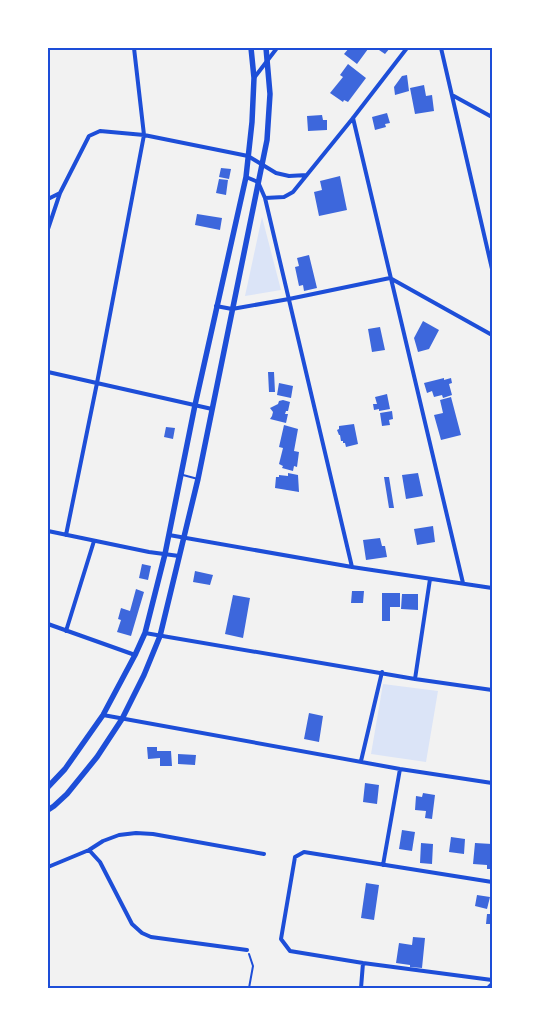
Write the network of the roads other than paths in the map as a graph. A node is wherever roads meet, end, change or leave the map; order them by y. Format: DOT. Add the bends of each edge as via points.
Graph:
graph roads {
  1 [pos="134,48"];
  2 [pos="251,48"];
  3 [pos="266,48"];
  4 [pos="277,48"];
  5 [pos="407,48"];
  6 [pos="441,48"];
  7 [pos="267,60"];
  8 [pos="254,78"];
  9 [pos="452,95"];
  10 [pos="492,117"];
  11 [pos="353,118"];
  12 [pos="144,135"];
  13 [pos="248,156"];
  14 [pos="262,164"];
  15 [pos="307,176"];
  16 [pos="246,177"];
  17 [pos="258,182"];
  18 [pos="60,193"];
  19 [pos="266,198"];
  20 [pos="48,199"];
  21 [pos="48,229"];
  22 [pos="492,269"];
  23 [pos="390,278"];
  24 [pos="290,300"];
  25 [pos="216,306"];
  26 [pos="232,309"];
  27 [pos="492,335"];
  28 [pos="48,372"];
  29 [pos="97,383"];
  30 [pos="195,405"];
  31 [pos="212,409"];
  32 [pos="180,474"];
  33 [pos="198,479"];
  34 [pos="48,531"];
  35 [pos="66,535"];
  36 [pos="169,535"];
  37 [pos="184,539"];
  38 [pos="94,541"];
  39 [pos="165,554"];
  40 [pos="179,556"];
  41 [pos="352,567"];
  42 [pos="430,579"];
  43 [pos="463,583"];
  44 [pos="492,588"];
  45 [pos="48,624"];
  46 [pos="66,631"];
  47 [pos="145,633"];
  48 [pos="160,636"];
  49 [pos="135,655"];
  50 [pos="382,672"];
  51 [pos="415,678"];
  52 [pos="492,690"];
  53 [pos="103,715"];
  54 [pos="122,718"];
  55 [pos="361,761"];
  56 [pos="400,769"];
  57 [pos="492,784"];
  58 [pos="48,787"];
  59 [pos="48,810"];
  60 [pos="89,850"];
  61 [pos="264,854"];
  62 [pos="383,865"];
  63 [pos="48,867"];
  64 [pos="492,882"];
  65 [pos="247,950"];
  66 [pos="363,963"];
  67 [pos="492,980"];
  68 [pos="492,984"];
  69 [pos="360,988"];
  70 [pos="488,988"];
  1 -- 12 [label="street"];
  2 -- 8 [label="main road"];
  3 -- 7 [label="main road"];
  4 -- 7 [label="street"];
  5 -- 11 [label="street"];
  6 -- 9 [label="street"];
  7 -- 8 [label="street"];
  7 -- 14 [label="main road" via="270,94"];
  8 -- 13 [label="main road"];
  9 -- 10 [label="street"];
  9 -- 22 [label="street"];
  11 -- 15 [label="street"];
  11 -- 23 [label="street"];
  12 -- 13 [label="street"];
  12 -- 18 [label="street" via="100,131 89,136"];
  12 -- 29 [label="street"];
  13 -- 14 [label="street"];
  13 -- 16 [label="main road"];
  14 -- 15 [label="street" via="282,175"];
  14 -- 17 [label="main road"];
  15 -- 19 [label="street" via="284,197"];
  16 -- 17 [label="street"];
  16 -- 25 [label="main road"];
  17 -- 19 [label="street"];
  17 -- 26 [label="main road"];
  18 -- 20 [label="street"];
  18 -- 21 [label="street"];
  19 -- 24 [label="street"];
  23 -- 24 [label="street"];
  23 -- 27 [label="street"];
  23 -- 43 [label="street"];
  24 -- 26 [label="street"];
  24 -- 41 [label="street"];
  25 -- 26 [label="street"];
  25 -- 30 [label="main road"];
  26 -- 31 [label="main road"];
  28 -- 29 [label="street"];
  29 -- 30 [label="street"];
  29 -- 35 [label="street"];
  30 -- 31 [label="street"];
  30 -- 32 [label="main road"];
  31 -- 33 [label="main road"];
  32 -- 33 [label="lane"];
  32 -- 36 [label="main road"];
  33 -- 37 [label="main road"];
  34 -- 35 [label="street"];
  35 -- 38 [label="street"];
  36 -- 37 [label="street"];
  36 -- 39 [label="main road"];
  37 -- 40 [label="main road"];
  37 -- 41 [label="street"];
  38 -- 39 [label="street"];
  38 -- 46 [label="street"];
  39 -- 40 [label="street"];
  39 -- 47 [label="main road"];
  40 -- 48 [label="main road"];
  41 -- 42 [label="street"];
  42 -- 43 [label="street"];
  42 -- 51 [label="street"];
  43 -- 44 [label="street"];
  45 -- 46 [label="street"];
  46 -- 49 [label="street"];
  47 -- 48 [label="street"];
  47 -- 49 [label="main road"];
  48 -- 50 [label="street"];
  48 -- 54 [label="main road"];
  49 -- 53 [label="main road"];
  50 -- 51 [label="street"];
  50 -- 55 [label="street"];
  51 -- 52 [label="street"];
  53 -- 54 [label="street"];
  53 -- 58 [label="main road"];
  54 -- 55 [label="street"];
  54 -- 59 [label="main road" via="73,787"];
  55 -- 56 [label="street"];
  56 -- 57 [label="street"];
  56 -- 62 [label="street"];
  60 -- 61 [label="street" via="119,835 136,833"];
  60 -- 63 [label="street"];
  60 -- 65 [label="street" via="100,862 132,924 142,933"];
  62 -- 64 [label="street"];
  62 -- 66 [label="street" via="304,852 295,857 281,939 290,951"];
  66 -- 67 [label="street"];
  66 -- 69 [label="street"];
  68 -- 70 [label="street"];
}
